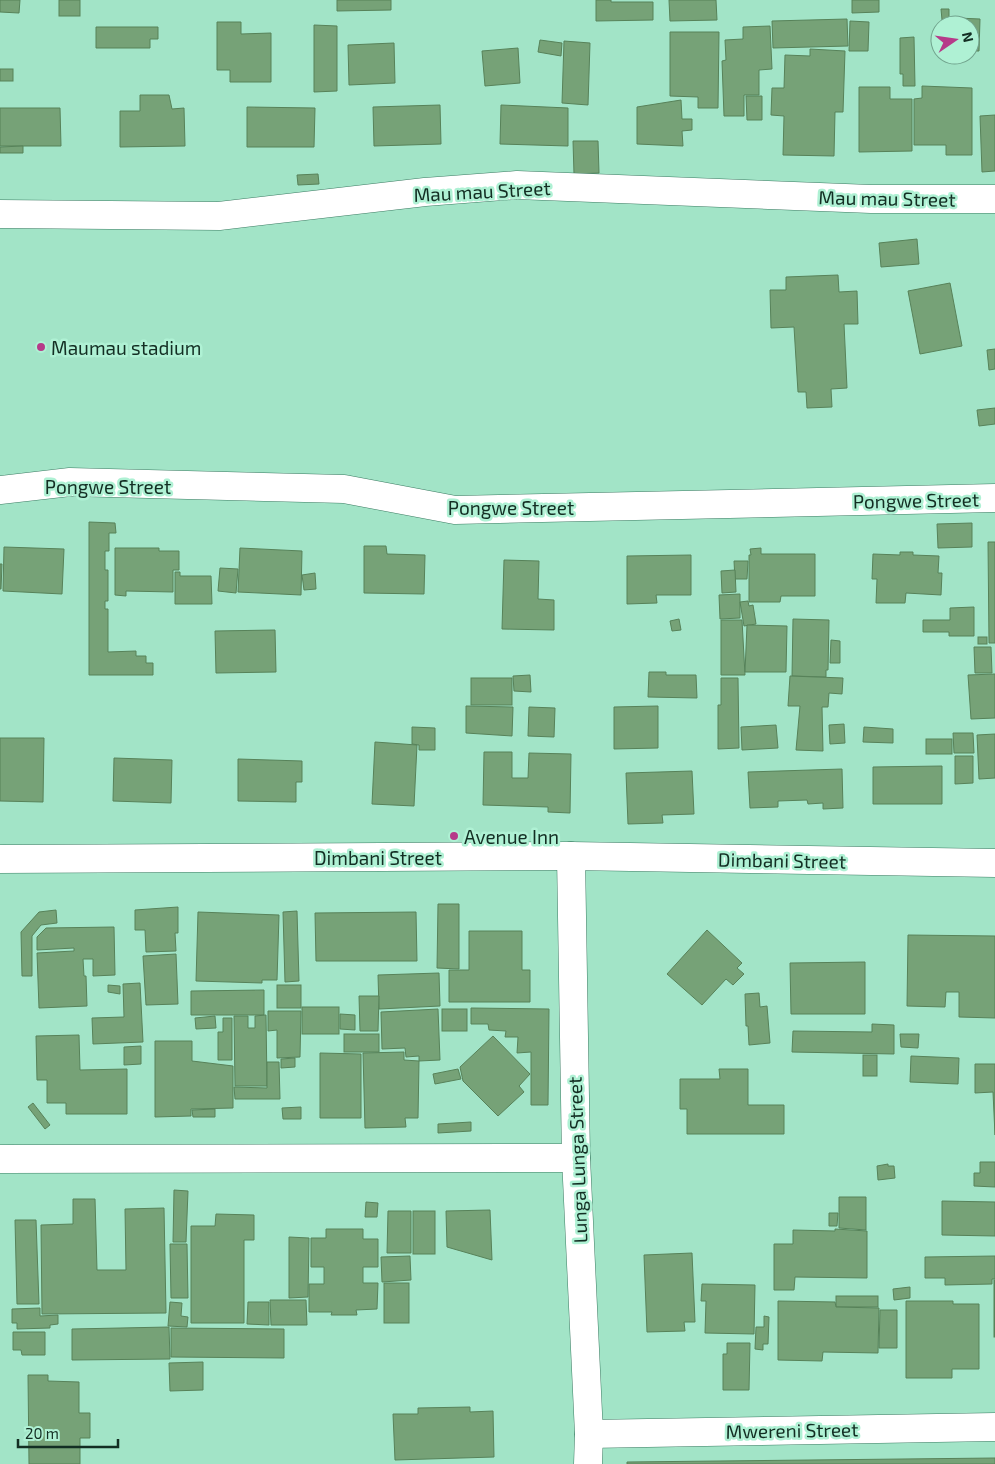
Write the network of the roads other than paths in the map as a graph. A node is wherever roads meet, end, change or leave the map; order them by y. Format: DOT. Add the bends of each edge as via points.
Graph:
graph roads {
  1 [pos="995,199"];
  2 [pos="0,214"];
  3 [pos="0,490"];
  4 [pos="995,498"];
  5 [pos="571,856"];
  6 [pos="0,859"];
  7 [pos="995,863"];
  8 [pos="576,1158"];
  9 [pos="0,1159"];
  10 [pos="995,1427"];
  11 [pos="589,1434"];
  12 [pos="588,1464"];
  1 -- 2 [label="street, Mau mau Street" via="871,199 516,185 425,192 220,216"];
  3 -- 4 [label="street, Pongwe Street" via="70,482 344,489 455,510"];
  5 -- 6 [label="street, Dimbani Street"];
  5 -- 7 [label="street, Dimbani Street"];
  5 -- 8 [label="street, Lunga Lunga Street"];
  8 -- 9 [label="street"];
  8 -- 11 [label="street, Lunga Lunga Street"];
  10 -- 11 [label="street, Mwereni Street"];
  11 -- 12 [label="street, Lunga Lunga Street"];
}
